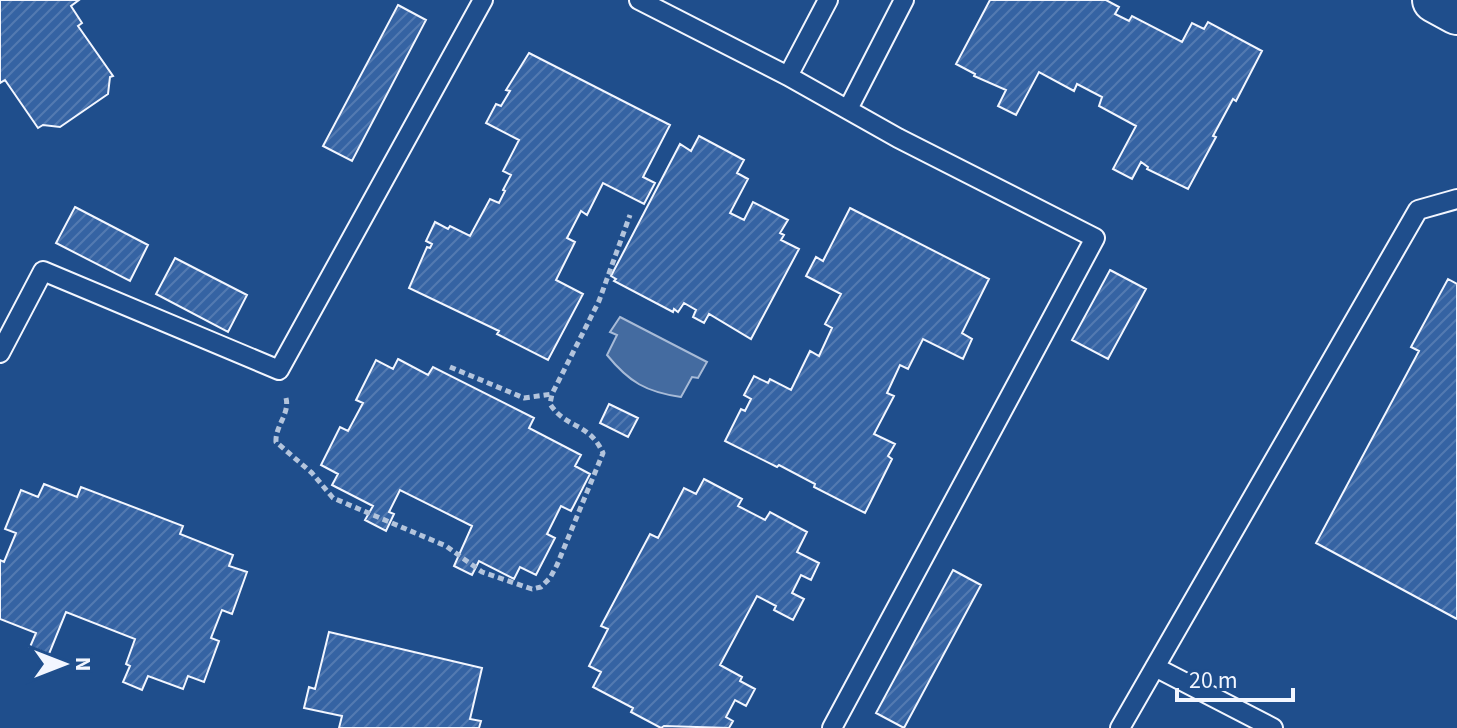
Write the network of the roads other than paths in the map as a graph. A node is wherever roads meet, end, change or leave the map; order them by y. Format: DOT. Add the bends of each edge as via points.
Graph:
graph roads {
  1 [pos="483,0"];
  2 [pos="639,0"];
  3 [pos="828,0"];
  4 [pos="904,0"];
  5 [pos="1435,0"];
  6 [pos="1457,12"];
  7 [pos="788,76"];
  8 [pos="848,109"];
  9 [pos="1457,199"];
  10 [pos="0,353"];
  11 [pos="1155,667"];
  12 [pos="832,728"];
  13 [pos="1120,728"];
  14 [pos="1273,728"];
  1 -- 10 [label="lane" via="279,370 43,271"];
  2 -- 7 [label="lane"];
  3 -- 7 [label="lane"];
  4 -- 8 [label="lane"];
  5 -- 6 [label="street"];
  7 -- 8 [label="lane"];
  8 -- 12 [label="lane" via="1095,238"];
  9 -- 11 [label="lane" via="1418,210"];
  11 -- 13 [label="lane"];
  11 -- 14 [label="lane"];
}
